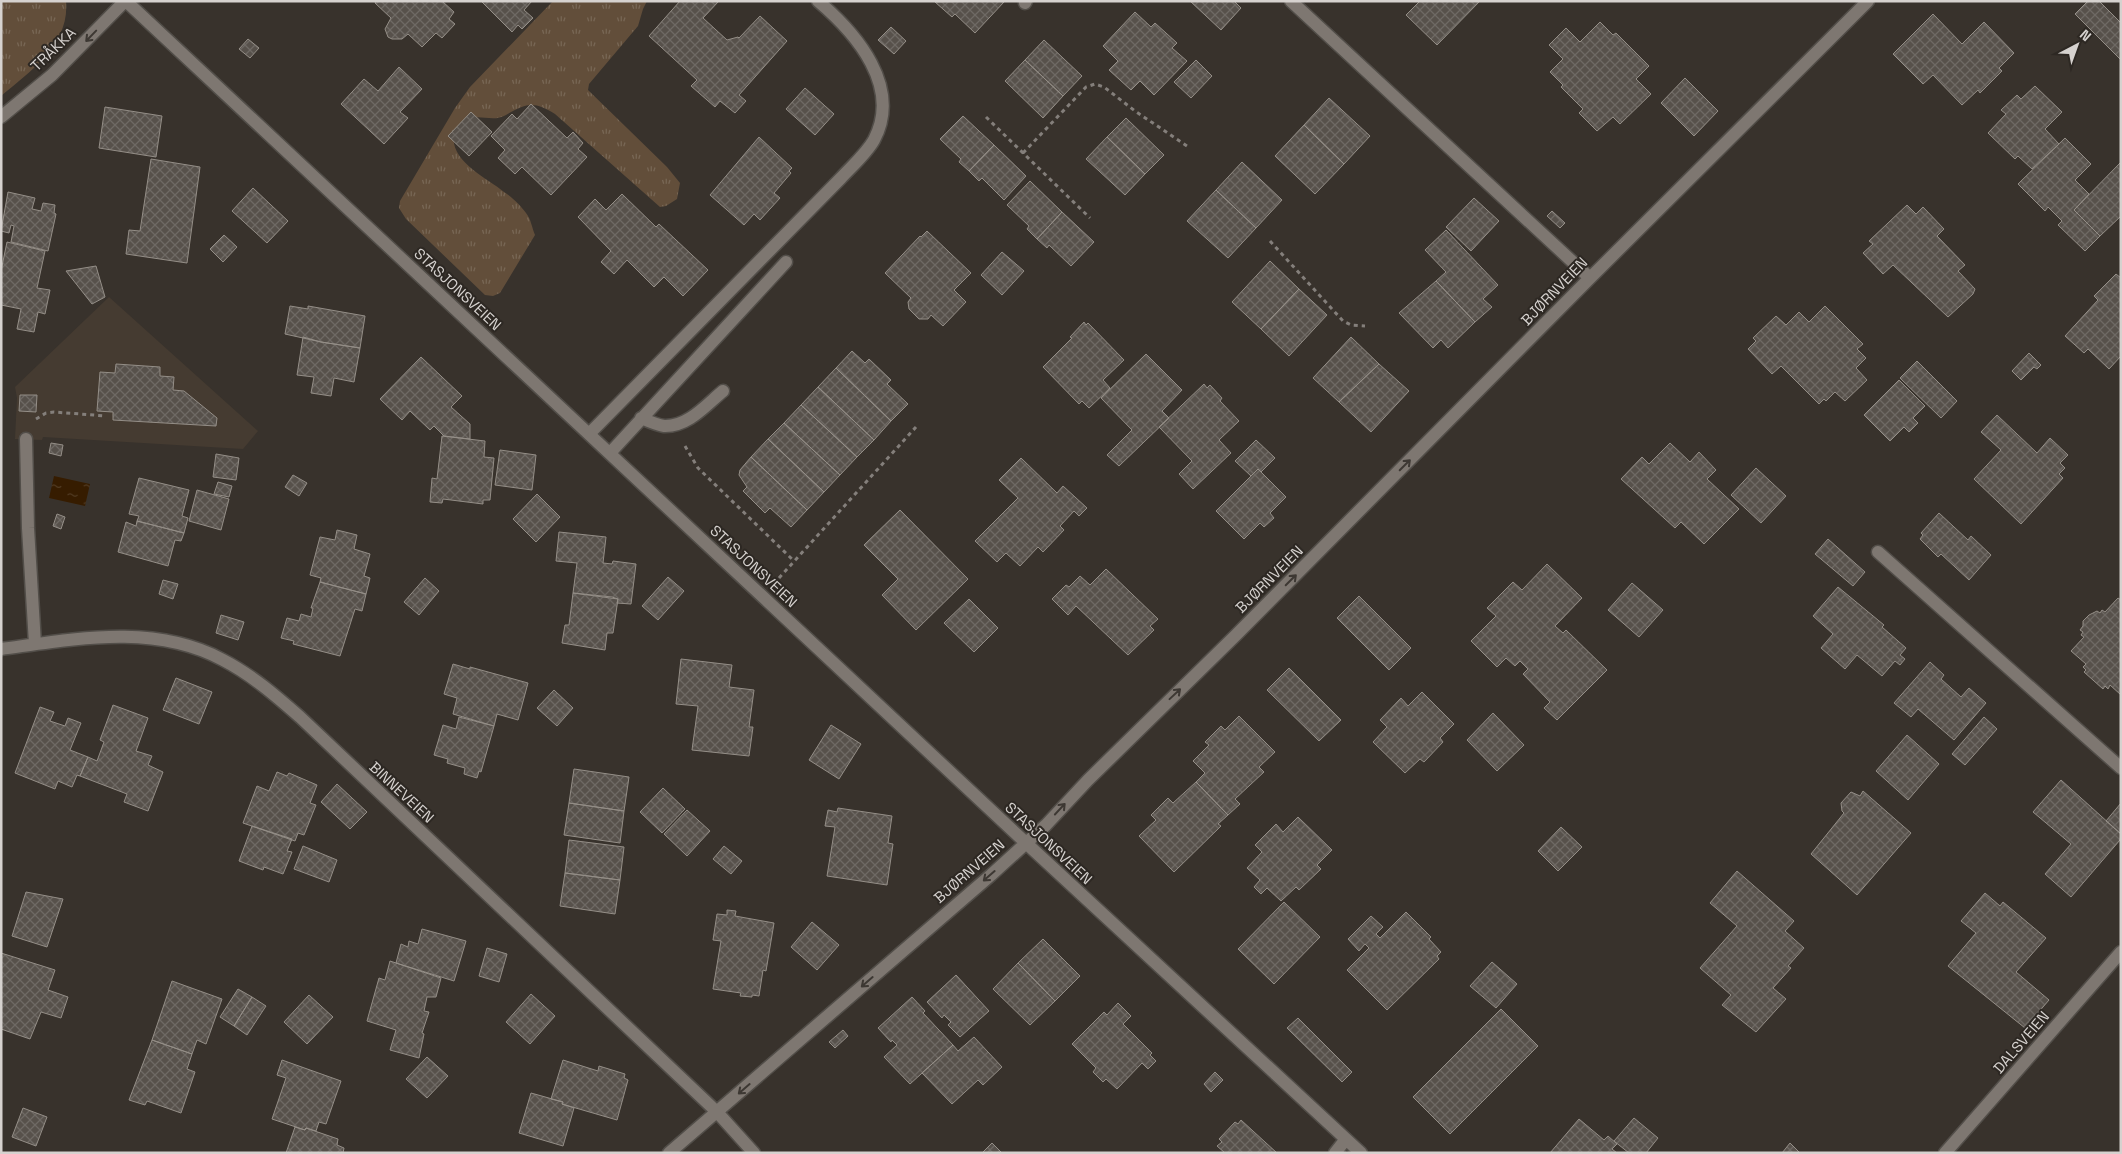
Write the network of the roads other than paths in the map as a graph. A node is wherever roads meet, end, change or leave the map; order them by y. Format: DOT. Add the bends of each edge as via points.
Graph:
graph roads {
  1 [pos="125,1"];
  2 [pos="818,1"];
  3 [pos="1291,1"];
  4 [pos="1868,1"];
  5 [pos="1,117"];
  6 [pos="786,262"];
  7 [pos="1590,278"];
  8 [pos="723,391"];
  9 [pos="641,418"];
  10 [pos="589,434"];
  11 [pos="26,439"];
  12 [pos="610,453"];
  13 [pos="1878,552"];
  14 [pos="35,644"];
  15 [pos="1,649"];
  16 [pos="2121,768"];
  17 [pos="1026,843"];
  18 [pos="2121,952"];
  19 [pos="717,1112"];
  20 [pos="1346,1139"];
  21 [pos="669,1153"];
  22 [pos="754,1153"];
  23 [pos="1335,1153"];
  24 [pos="1361,1153"];
  25 [pos="1945,1153"];
  1 -- 5 [label="street, TRÅKKA, one-way" via="52,75"];
  1 -- 10 [label="street, STASJONSVEIEN"];
  2 -- 10 [label="street" via="861,45 881,89 882,118 872,142 841,178"];
  3 -- 7 [label="street"];
  4 -- 7 [label="street, BJØRNVEIEN"];
  6 -- 9 [label="street"];
  17 -- 7 [label="street, BJØRNVEIEN, one-way"];
  8 -- 9 [label="street" via="681,423 663,426"];
  9 -- 12 [label="street"];
  10 -- 12 [label="street, STASJONSVEIEN"];
  11 -- 14 [label="street"];
  12 -- 17 [label="street, STASJONSVEIEN"];
  13 -- 16 [label="street"];
  14 -- 15 [label="street, BINNEVEIEN"];
  14 -- 19 [label="street, BINNEVEIEN" via="109,636 169,640 222,659 251,677 300,718"];
  17 -- 19 [label="street, BJØRNVEIEN, one-way"];
  17 -- 20 [label="street, STASJONSVEIEN"];
  18 -- 25 [label="street, DALSVEIEN"];
  19 -- 21 [label="street, BJØRNVEIEN"];
  19 -- 22 [label="street, BINNEVEIEN"];
  20 -- 23 [label="street"];
  20 -- 24 [label="street, STASJONSVEIEN"];
}
